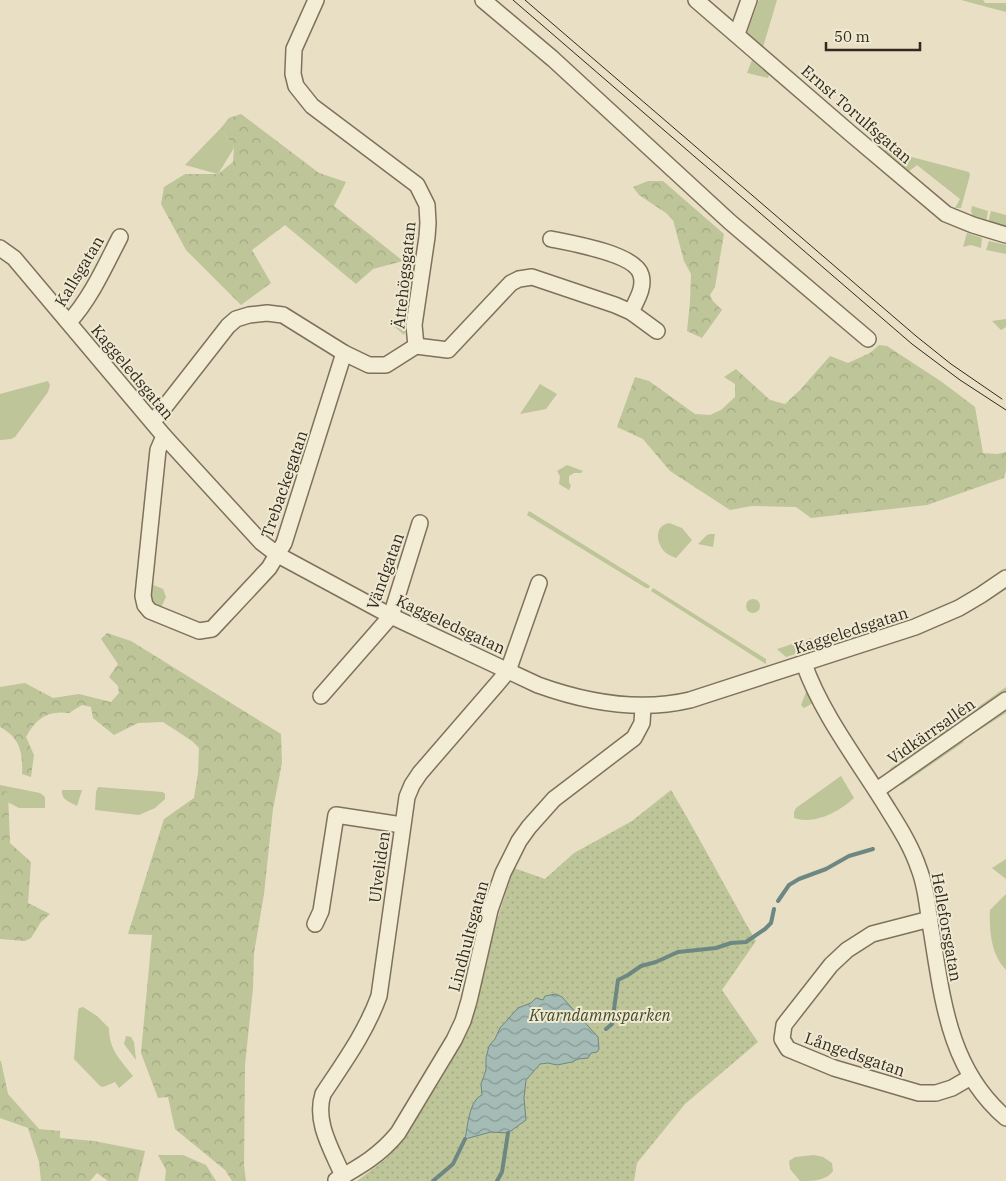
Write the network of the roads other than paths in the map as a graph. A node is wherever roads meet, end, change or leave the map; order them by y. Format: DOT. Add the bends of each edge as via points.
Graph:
graph roads {
  1 [pos="316,0"];
  2 [pos="483,0"];
  3 [pos="696,0"];
  4 [pos="749,0"];
  5 [pos="737,34"];
  6 [pos="1006,235"];
  7 [pos="120,237"];
  8 [pos="550,239"];
  9 [pos="0,248"];
  10 [pos="631,312"];
  11 [pos="69,322"];
  12 [pos="657,331"];
  13 [pos="868,339"];
  14 [pos="416,346"];
  15 [pos="344,353"];
  16 [pos="153,422"];
  17 [pos="164,436"];
  18 [pos="420,523"];
  19 [pos="278,555"];
  20 [pos="1006,578"];
  21 [pos="539,583"];
  22 [pos="390,616"];
  23 [pos="804,664"];
  24 [pos="508,670"];
  25 [pos="321,696"];
  26 [pos="1006,700"];
  27 [pos="643,707"];
  28 [pos="877,790"];
  29 [pos="402,824"];
  30 [pos="930,919"];
  31 [pos="315,924"];
  32 [pos="971,1077"];
  33 [pos="1006,1118"];
  34 [pos="339,1178"];
  1 -- 14 [label="street, Ättehögsgatan" via="294,49 296,86 312,106 417,185 427,205 427,237 414,325"];
  2 -- 13 [label="street" via="553,59 730,222"];
  3 -- 5 [label="street, Ernst Torulfsgatan"];
  4 -- 5 [label="street"];
  5 -- 6 [label="street, Ernst Torulfsgatan" via="946,214"];
  7 -- 11 [label="street, Kallsgatan" via="87,298"];
  8 -- 10 [label="street" via="604,251 635,265 642,276 642,285"];
  9 -- 11 [label="street, Kaggeledsgatan" via="14,258"];
  10 -- 12 [label="street"];
  10 -- 14 [label="street" via="532,277 519,279 502,292 448,350"];
  11 -- 16 [label="street, Kaggeledsgatan"];
  14 -- 15 [label="street, Ättehögsgatan" via="386,365 369,365"];
  15 -- 16 [label="street, Ättehögsgatan" via="283,315 267,313 236,319"];
  15 -- 19 [label="street, Trebackegatan"];
  16 -- 17 [label="street, Kaggeledsgatan"];
  17 -- 19 [label="street, Kaggeledsgatan" via="254,536"];
  17 -- 19 [label="street, Trebackegatan" via="158,450 143,596 150,611 199,631 212,629"];
  18 -- 22 [label="street, Vändgatan"];
  19 -- 22 [label="street, Kaggeledsgatan"];
  20 -- 23 [label="street, Kaggeledsgatan" via="940,617"];
  21 -- 24 [label="street, Ulveliden"];
  22 -- 24 [label="street, Kaggeledsgatan"];
  22 -- 25 [label="street, Vändgatan"];
  23 -- 27 [label="street, Kaggeledsgatan" via="690,700"];
  23 -- 28 [label="street, Helleforsgatan" via="833,722"];
  24 -- 27 [label="street, Kaggeledsgatan" via="538,685 576,697"];
  24 -- 29 [label="street, Ulveliden" via="420,773 407,797"];
  26 -- 28 [label="street, Vidkärrsallén"];
  27 -- 34 [label="street, Lindhultsgatan" via="642,723 634,738 554,799 519,841 490,910 469,1001 454,1040 394,1139 371,1160"];
  28 -- 30 [label="street, Helleforsgatan" via="909,844 920,870"];
  29 -- 31 [label="street" via="336,815 321,911"];
  29 -- 34 [label="street, Ulveliden" via="378,996 362,1034 320,1103 321,1121"];
  30 -- 32 [label="street, Helleforsgatan" via="947,1019"];
  30 -- 32 [label="street, Långedsgatan" via="872,934 847,950 784,1024 782,1039 788,1050 834,1068 919,1093 936,1093"];
  32 -- 33 [label="street, Helleforsgatan"];
}
